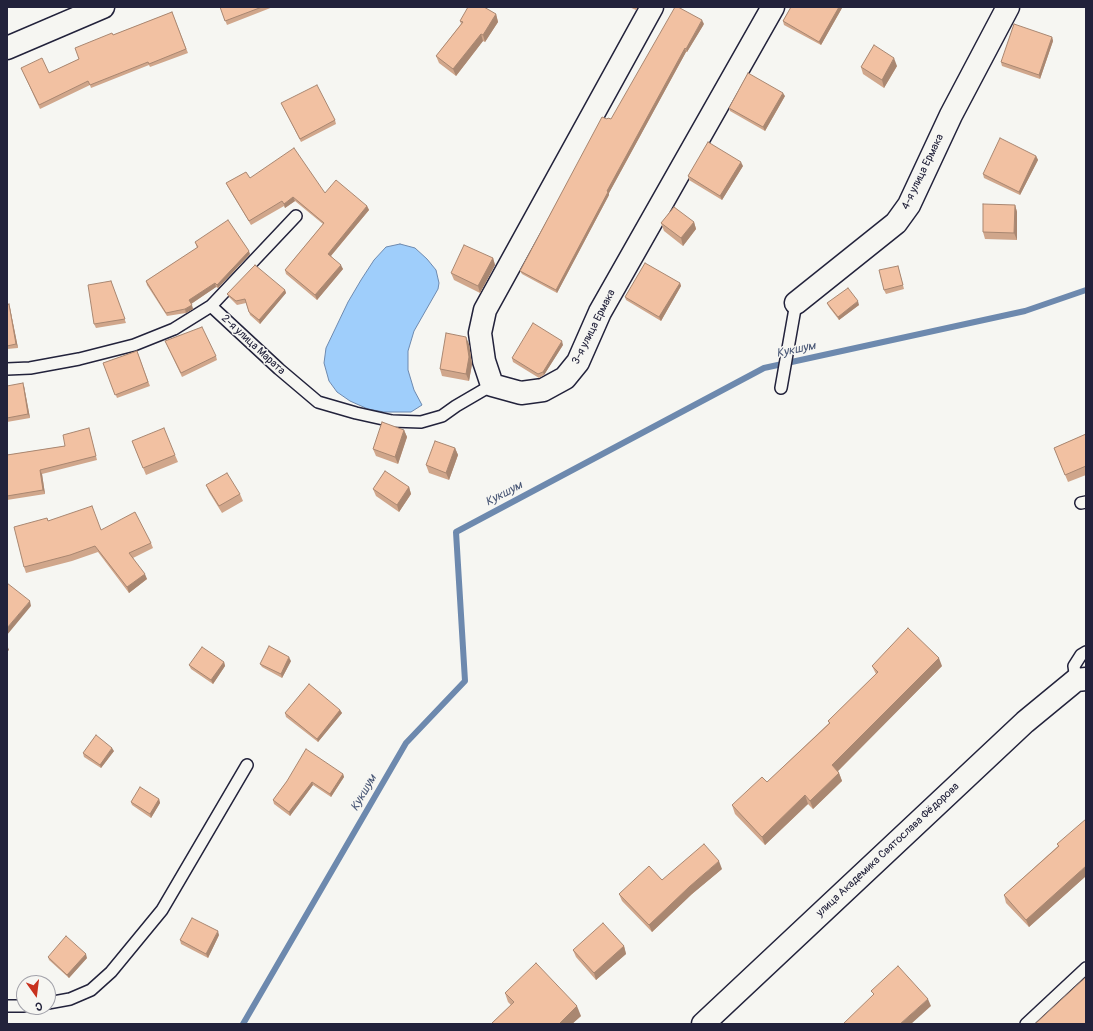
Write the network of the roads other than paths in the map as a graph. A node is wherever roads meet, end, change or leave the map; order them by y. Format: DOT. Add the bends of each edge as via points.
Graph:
graph roads {
  1 [pos="103,7"];
  2 [pos="652,7"];
  3 [pos="773,7"];
  4 [pos="1008,7"];
  5 [pos="7,48"];
  6 [pos="296,216"];
  7 [pos="796,304"];
  8 [pos="211,306"];
  9 [pos="7,369"];
  10 [pos="492,385"];
  11 [pos="781,388"];
  12 [pos="1086,652"];
  13 [pos="1081,679"];
  14 [pos="247,765"];
  15 [pos="1086,968"];
  16 [pos="56,1002"];
  17 [pos="703,1024"];
  18 [pos="1026,1024"];
  1 -- 5 [label="street"];
  2 -- 10 [label="street" via="486,310 480,333 484,361"];
  3 -- 10 [label="street, 3-я улица Ермака" via="600,312 578,362 565,378 543,390 521,393"];
  4 -- 7 [label="street, 4-я улица Ермака" via="951,114 909,205 896,223"];
  6 -- 8 [label="lane"];
  7 -- 11 [label="lane"];
  8 -- 9 [label="lane, 2-я улица Марата" via="174,329 134,346 30,368"];
  8 -- 10 [label="lane, 2-я улица Марата" via="318,402 356,413 392,421 421,422 442,416"];
  12 -- 13 [label="lane" via="1074,666"];
  13 -- 17 [label="street, улица Академика Святослава Фёдорова" via="1025,722"];
  14 -- 16 [label="lane" via="158,916 111,972 91,990"];
  15 -- 18 [label="lane"];
}
